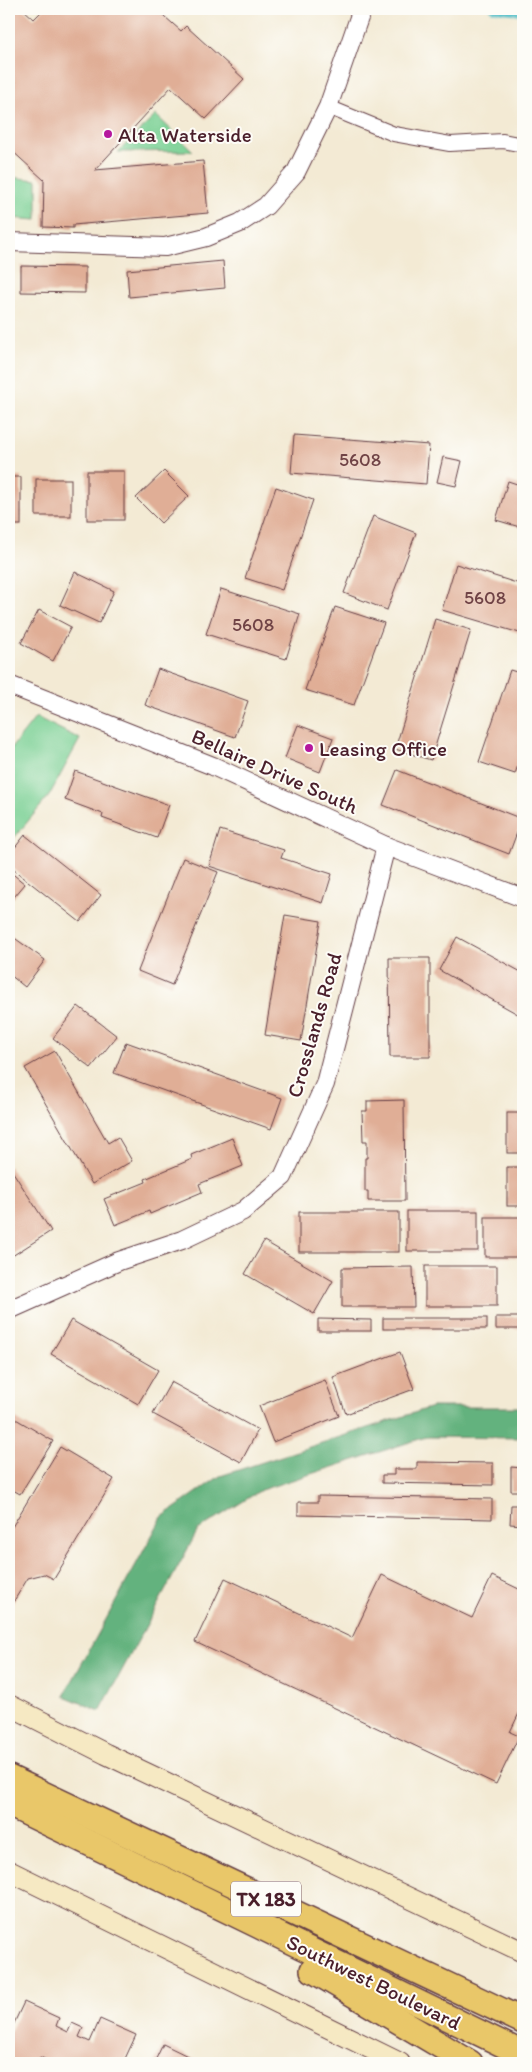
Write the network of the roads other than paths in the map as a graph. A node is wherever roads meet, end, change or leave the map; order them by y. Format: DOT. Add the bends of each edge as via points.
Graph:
graph roads {
  1 [pos="362,9"];
  2 [pos="330,103"];
  3 [pos="523,145"];
  4 [pos="9,242"];
  5 [pos="9,685"];
  6 [pos="386,846"];
  7 [pos="523,898"];
  8 [pos="9,1310"];
  9 [pos="9,1705"];
  10 [pos="9,1778"];
  11 [pos="9,1804"];
  12 [pos="9,1871"];
  13 [pos="286,1940"];
  14 [pos="523,1952"];
  15 [pos="453,1986"];
  16 [pos="523,2006"];
  17 [pos="523,2021"];
  18 [pos="523,2054"];
  19 [pos="400,2063"];
  20 [pos="470,2063"];
  1 -- 2 [label="street"];
  2 -- 3 [label="street" via="394,134 450,144 503,141"];
  2 -- 4 [label="street" via="296,172 266,206 240,223 206,237 165,247"];
  5 -- 6 [label="street, Bellaire Drive South" via="213,766"];
  6 -- 7 [label="street, Bellaire Drive South"];
  6 -- 8 [label="street, Crosslands Road" via="325,1084 283,1177 243,1211 182,1240 119,1262"];
  9 -- 14 [label="main road"];
  10 -- 15 [label="highway, Southwest Boulevard / TX 183"];
  11 -- 13 [label="highway, Southwest Boulevard / TX 183"];
  12 -- 19 [label="main road"];
  13 -- 18 [label="highway, Southwest Boulevard / TX 183"];
  13 -- 20 [label="highway" via="312,1969"];
  15 -- 16 [label="highway" via="492,1994"];
  15 -- 17 [label="highway, Southwest Boulevard / TX 183"];
}
